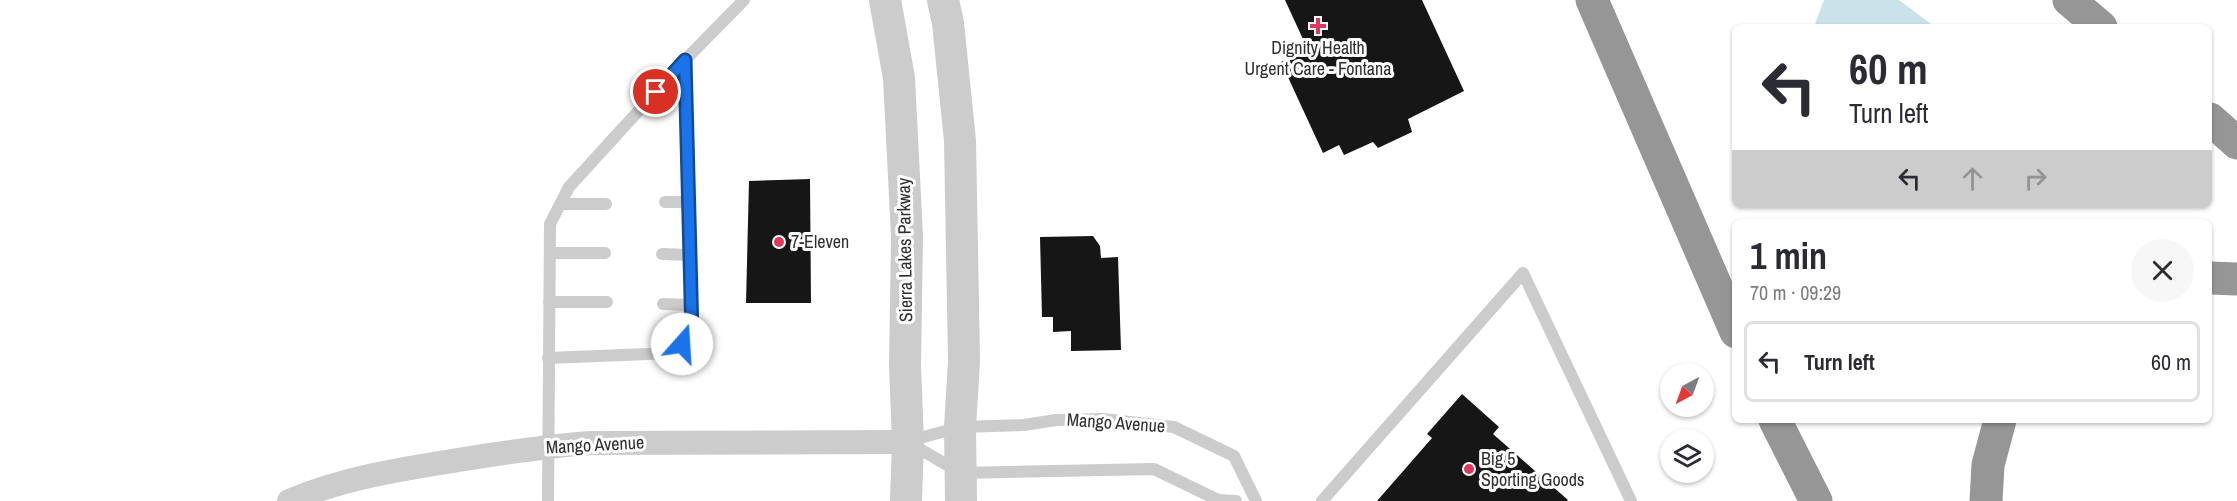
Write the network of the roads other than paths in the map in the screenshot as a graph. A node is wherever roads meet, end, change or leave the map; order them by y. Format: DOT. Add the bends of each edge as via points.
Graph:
graph roads {
  1 [pos="744,0"];
  2 [pos="885,0"];
  3 [pos="943,0"];
  4 [pos="1592,0"];
  5 [pos="2069,0"];
  6 [pos="2097,24"];
  7 [pos="685,60"];
  8 [pos="2212,121"];
  9 [pos="2237,143"];
  10 [pos="665,202"];
  11 [pos="688,202"];
  12 [pos="560,204"];
  13 [pos="606,204"];
  14 [pos="550,253"];
  15 [pos="605,253"];
  16 [pos="663,254"];
  17 [pos="690,255"];
  18 [pos="2212,278"];
  19 [pos="2237,279"];
  20 [pos="549,302"];
  21 [pos="607,302"];
  22 [pos="663,304"];
  23 [pos="691,305"];
  24 [pos="1732,323"];
  25 [pos="548,358"];
  26 [pos="1777,423"];
  27 [pos="2000,423"];
  28 [pos="960,427"];
  29 [pos="908,442"];
  30 [pos="547,446"];
  31 [pos="961,487"];
  32 [pos="289,501"];
  33 [pos="548,501"];
  34 [pos="906,501"];
  35 [pos="1236,501"];
  36 [pos="1256,501"];
  37 [pos="1322,501"];
  38 [pos="1631,501"];
  39 [pos="1816,501"];
  40 [pos="1986,501"];
  1 -- 7 [label="lane"];
  2 -- 29 [label="street, Sierra Lakes Parkway" via="899,78 907,236"];
  3 -- 28 [label="street" via="960,141 964,361"];
  4 -- 24 [label="highway"];
  5 -- 6 [label="highway"];
  7 -- 11 [label="lane"];
  7 -- 12 [label="lane" via="569,187"];
  8 -- 9 [label="highway"];
  10 -- 11 [label="lane"];
  11 -- 17 [label="lane"];
  12 -- 13 [label="lane"];
  12 -- 14 [label="lane" via="550,224"];
  14 -- 15 [label="lane"];
  14 -- 20 [label="lane"];
  16 -- 17 [label="lane"];
  17 -- 23 [label="lane"];
  18 -- 19 [label="highway"];
  20 -- 21 [label="lane"];
  20 -- 25 [label="lane"];
  22 -- 23 [label="lane"];
  23 -- 25 [label="lane" via="692,335 673,353"];
  25 -- 30 [label="lane"];
  26 -- 39 [label="highway"];
  27 -- 40 [label="highway" via="1988,465"];
  28 -- 29 [label="lane, Mango Avenue"];
  28 -- 31 [label="street"];
  28 -- 36 [label="lane, Mango Avenue" via="1103,419 1174,427 1233,456"];
  29 -- 30 [label="street, Mango Avenue" via="591,442"];
  29 -- 31 [label="lane"];
  29 -- 34 [label="street, Sierra Lakes Parkway"];
  30 -- 32 [label="street, Mango Avenue" via="393,470 319,488"];
  30 -- 33 [label="lane"];
  31 -- 35 [label="lane" via="1154,469 1218,500"];
  37 -- 38 [label="lane" via="1523,273"];
}
